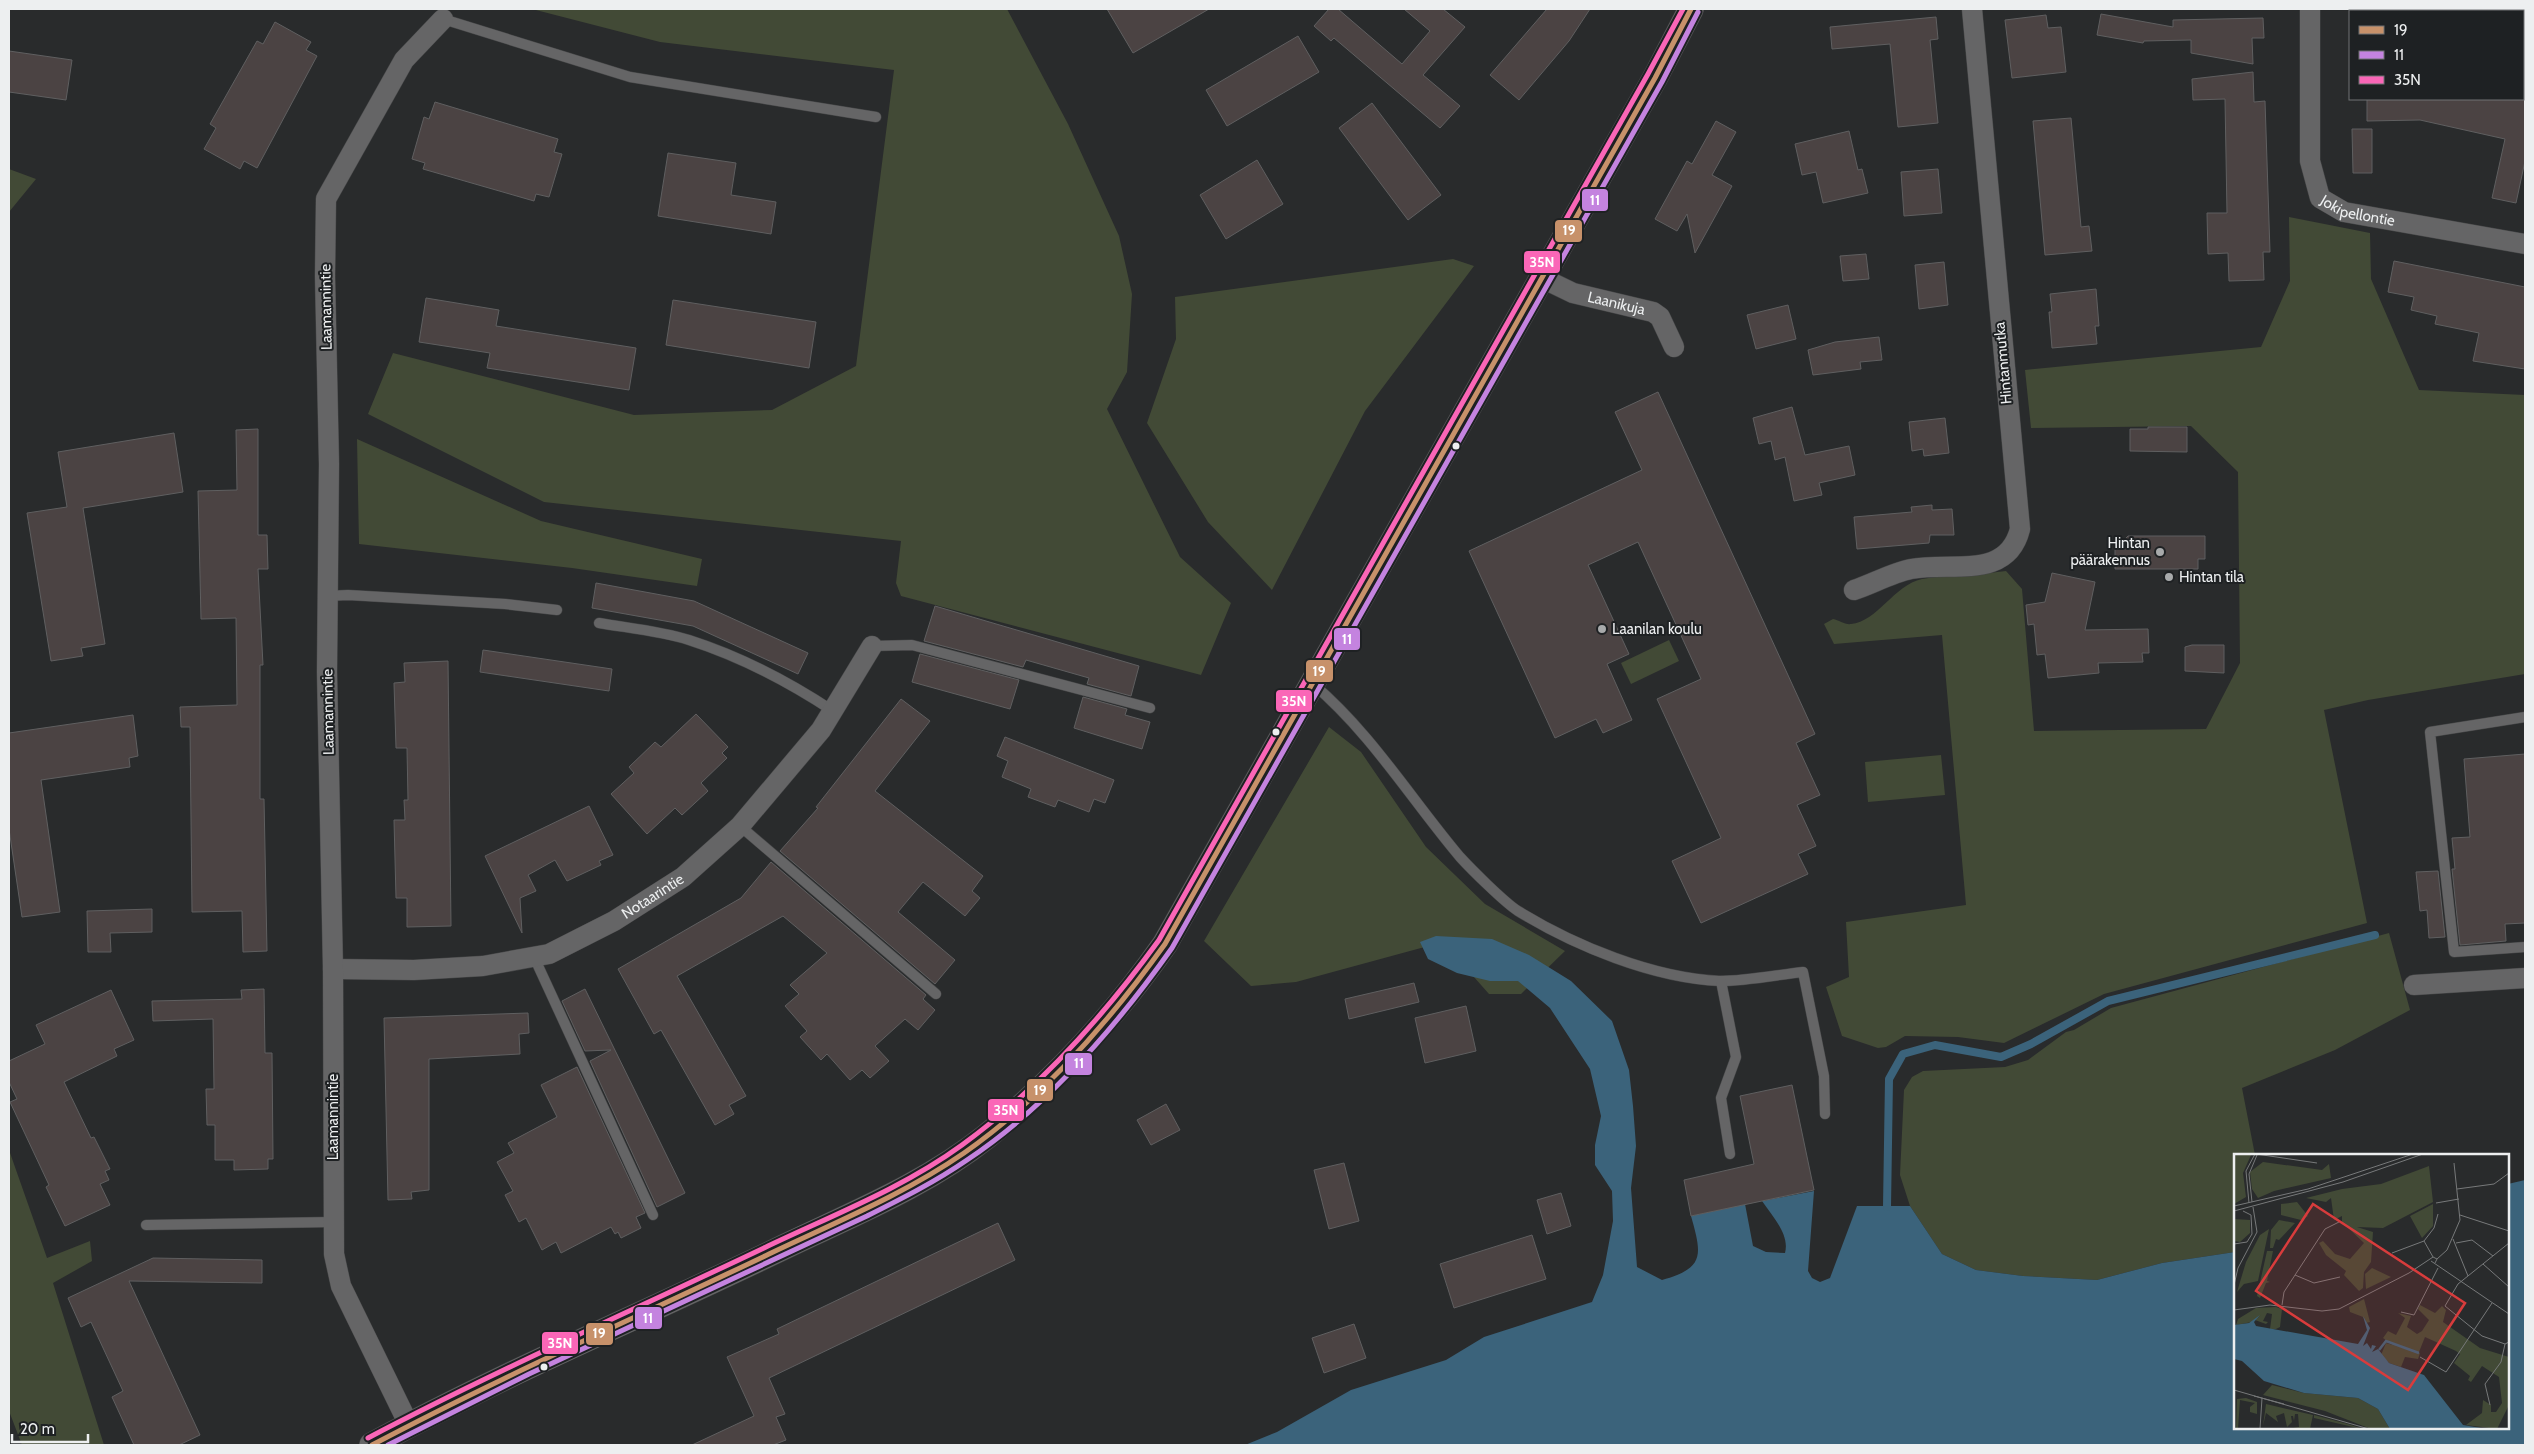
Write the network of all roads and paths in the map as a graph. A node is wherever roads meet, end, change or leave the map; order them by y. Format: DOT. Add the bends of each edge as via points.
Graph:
graph roads {
  1 [pos="1691,9"];
  2 [pos="1972,9"];
  3 [pos="2310,9"];
  4 [pos="444,19"];
  5 [pos="876,117"];
  6 [pos="2525,244"];
  7 [pos="1542,278"];
  8 [pos="1674,347"];
  9 [pos="1854,590"];
  10 [pos="327,596"];
  11 [pos="557,610"];
  12 [pos="599,622"];
  13 [pos="872,646"];
  14 [pos="1313,684"];
  15 [pos="1150,708"];
  16 [pos="833,711"];
  17 [pos="2525,717"];
  18 [pos="740,826"];
  19 [pos="2525,947"];
  20 [pos="534,956"];
  21 [pos="333,969"];
  22 [pos="2525,978"];
  23 [pos="1721,981"];
  24 [pos="2414,985"];
  25 [pos="936,994"];
  26 [pos="1825,1114"];
  27 [pos="1730,1154"];
  28 [pos="653,1215"];
  29 [pos="334,1222"];
  30 [pos="146,1225"];
  31 [pos="409,1425"];
  32 [pos="372,1445"];
  1 -- 7 [label="street"];
  2 -- 9 [label="street, Hintanmutka" via="2020,529 2014,546 1998,560 1986,564 1911,569"];
  3 -- 6 [label="street, Jokipellontie" via="2310,161 2320,198 2344,212"];
  4 -- 5 [label="lane" via="630,77"];
  4 -- 10 [label="street, Laamannintie" via="404,60 326,199"];
  7 -- 8 [label="street, Laanikuja" via="1573,293 1653,312 1660,317"];
  7 -- 14 [label="street"];
  10 -- 11 [label="lane" via="505,604"];
  10 -- 21 [label="street, Laamannintie"];
  12 -- 16 [label="lane" via="688,640 736,658"];
  13 -- 15 [label="lane" via="912,645"];
  13 -- 16 [label="street, Notaarintie"];
  14 -- 23 [label="lane" via="1330,698 1369,742 1461,858 1516,910 1582,945 1652,970"];
  14 -- 31 [label="street" via="1165,944 1133,990 1097,1034 1058,1073 986,1137 920,1182"];
  16 -- 18 [label="street, Notaarintie"];
  17 -- 19 [label="lane" via="2430,732 2454,952"];
  18 -- 20 [label="street, Notaarintie" via="683,877 622,916 549,954"];
  18 -- 25 [label="lane"];
  20 -- 21 [label="street, Notaarintie" via="483,966 414,970"];
  20 -- 28 [label="lane"];
  21 -- 29 [label="street, Laamannintie"];
  22 -- 24 [label="street"];
  23 -- 26 [label="lane" via="1803,972 1824,1076"];
  23 -- 27 [label="lane" via="1736,1057 1721,1098"];
  29 -- 30 [label="lane"];
  29 -- 31 [label="street, Laamannintie" via="334,1254 341,1286"];
  31 -- 32 [label="street"];
}
